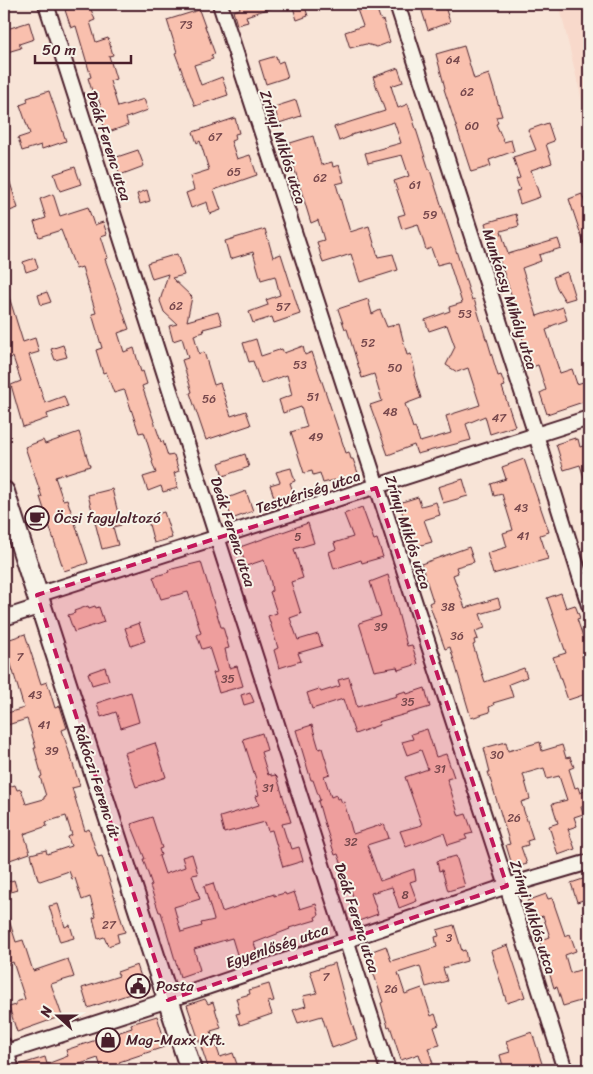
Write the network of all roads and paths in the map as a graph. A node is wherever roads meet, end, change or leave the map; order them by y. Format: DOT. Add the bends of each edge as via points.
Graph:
graph roads {
  1 [pos="46,4"];
  2 [pos="220,4"];
  3 [pos="398,4"];
  4 [pos="589,418"];
  5 [pos="536,435"];
  6 [pos="376,488"];
  7 [pos="4,492"];
  8 [pos="218,538"];
  9 [pos="39,601"];
  10 [pos="589,605"];
  11 [pos="4,618"];
  12 [pos="589,862"];
  13 [pos="507,886"];
  14 [pos="347,940"];
  15 [pos="168,1000"];
  16 [pos="4,1050"];
  17 [pos="12,1070"];
  18 [pos="191,1070"];
  19 [pos="388,1070"];
  20 [pos="565,1070"];
  1 -- 8 [label="street, Deák Ferenc utca"];
  2 -- 6 [label="street, Zrínyi Miklós utca"];
  3 -- 5 [label="street, Munkácsy Mihály utca"];
  4 -- 5 [label="street, Testvériség utca"];
  5 -- 6 [label="street, Testvériség utca"];
  5 -- 10 [label="street, Munkácsy Mihály utca"];
  6 -- 8 [label="street, Testvériség utca"];
  6 -- 13 [label="street, Zrínyi Miklós utca"];
  7 -- 9 [label="street, Rákóczi Ferenc út"];
  8 -- 9 [label="street, Testvériség utca"];
  8 -- 14 [label="street, Deák Ferenc utca"];
  9 -- 11 [label="street, Testvériség utca"];
  9 -- 15 [label="street, Rákóczi Ferenc út"];
  12 -- 13 [label="street, Egyenlőség utca"];
  13 -- 14 [label="street, Egyenlőség utca"];
  13 -- 20 [label="street, Zrínyi Miklós utca"];
  14 -- 15 [label="street, Egyenlőség utca"];
  14 -- 19 [label="street, Deák Ferenc utca"];
  15 -- 16 [label="street, Egyenlőség utca"];
  15 -- 18 [label="street, Rákóczi Ferenc út"];
  16 -- 17 [label="street"];
}
